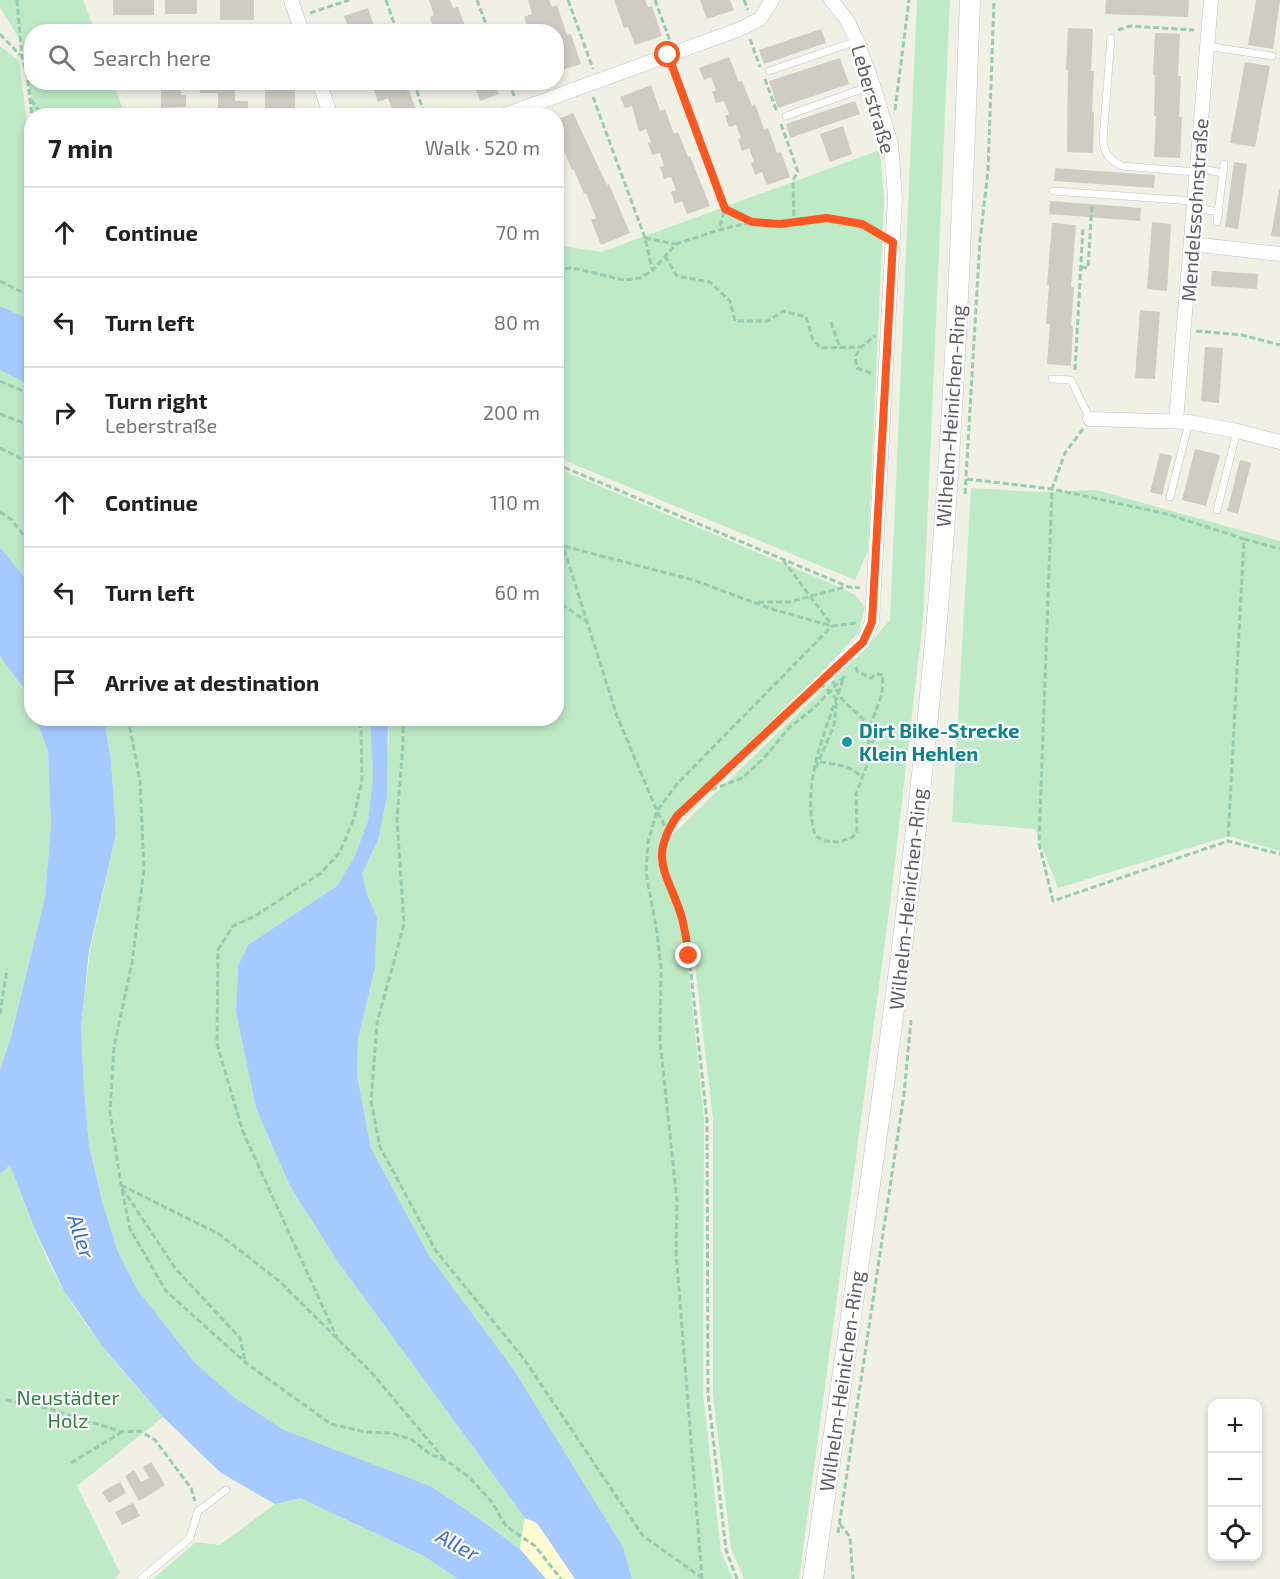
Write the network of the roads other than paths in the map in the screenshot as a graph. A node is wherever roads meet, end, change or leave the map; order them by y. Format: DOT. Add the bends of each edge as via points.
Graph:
graph roads {
  1 [pos="291,0"];
  2 [pos="772,0"];
  3 [pos="831,0"];
  4 [pos="970,0"];
  5 [pos="1211,0"];
  6 [pos="299,24"];
  7 [pos="1111,38"];
  8 [pos="857,40"];
  9 [pos="1206,46"];
  10 [pos="1272,56"];
  11 [pos="769,71"];
  12 [pos="873,85"];
  13 [pos="323,90"];
  14 [pos="328,108"];
  15 [pos="524,108"];
  16 [pos="786,116"];
  17 [pos="1196,170"];
  18 [pos="1053,191"];
  19 [pos="1194,204"];
  20 [pos="1219,212"];
  21 [pos="1217,222"];
  22 [pos="1191,244"];
  23 [pos="1280,254"];
  24 [pos="1052,379"];
  25 [pos="1090,419"];
  26 [pos="1183,421"];
  27 [pos="1238,431"];
  28 [pos="1280,442"];
  29 [pos="1170,497"];
  30 [pos="1217,510"];
  31 [pos="842,666"];
  32 [pos="226,1490"];
  33 [pos="141,1579"];
  34 [pos="813,1579"];
  1 -- 6 [label="street"];
  2 -- 15 [label="street" via="760,19 746,26"];
  3 -- 8 [label="street, Leberstraße" via="848,20"];
  4 -- 34 [label="main road, Wilhelm-Heinichen-Ring" via="953,399 934,654 897,989"];
  5 -- 9 [label="street, Mendelssohnstraße"];
  7 -- 17 [label="lane" via="1103,140 1106,154 1122,166"];
  8 -- 11 [label="lane"];
  8 -- 12 [label="street, Leberstraße"];
  9 -- 10 [label="lane"];
  9 -- 17 [label="street, Mendelssohnstraße"];
  12 -- 16 [label="lane"];
  12 -- 31 [label="street, Leberstraße" via="891,144 895,198 875,590 872,622 863,642"];
  13 -- 14 [label="street"];
  17 -- 19 [label="street, Mendelssohnstraße"];
  17 -- 20 [label="lane" via="1224,169"];
  18 -- 19 [label="lane"];
  19 -- 20 [label="lane"];
  19 -- 22 [label="street, Mendelssohnstraße"];
  20 -- 21 [label="lane"];
  22 -- 23 [label="street"];
  22 -- 26 [label="street, Mendelssohnstraße"];
  24 -- 25 [label="lane" via="1071,380"];
  25 -- 26 [label="street"];
  26 -- 27 [label="street"];
  26 -- 29 [label="lane"];
  27 -- 28 [label="street"];
  27 -- 30 [label="lane"];
  32 -- 33 [label="lane" via="198,1511 190,1538"];
}
